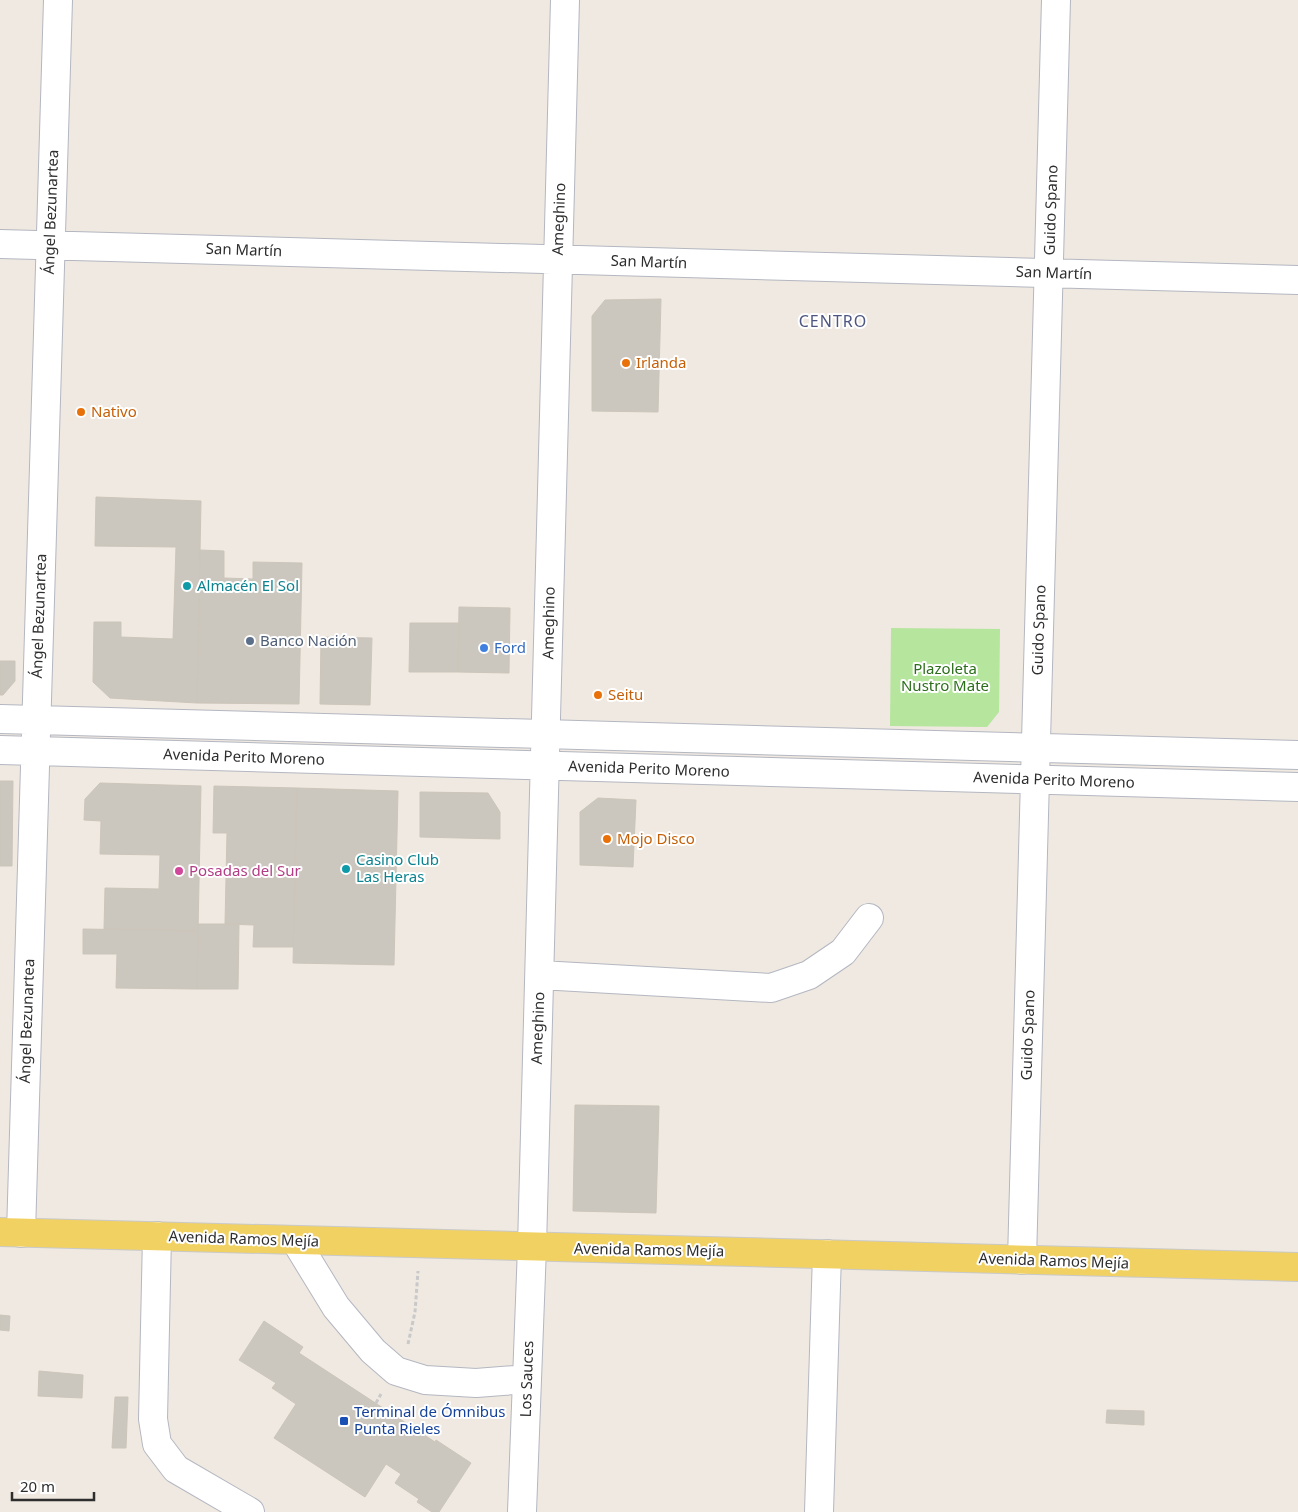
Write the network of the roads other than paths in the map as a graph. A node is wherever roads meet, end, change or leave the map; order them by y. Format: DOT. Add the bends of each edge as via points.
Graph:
graph roads {
  1 [pos="58,0"];
  2 [pos="565,0"];
  3 [pos="1056,0"];
  4 [pos="0,244"];
  5 [pos="50,244"];
  6 [pos="558,259"];
  7 [pos="1049,273"];
  8 [pos="1298,280"];
  9 [pos="0,719"];
  10 [pos="36,720"];
  11 [pos="546,734"];
  12 [pos="1036,748"];
  13 [pos="0,750"];
  14 [pos="35,751"];
  15 [pos="1298,755"];
  16 [pos="545,766"];
  17 [pos="1035,779"];
  18 [pos="1298,787"];
  19 [pos="869,918"];
  20 [pos="540,975"];
  21 [pos="10,1233"];
  22 [pos="157,1236"];
  23 [pos="295,1240"];
  24 [pos="532,1247"];
  25 [pos="827,1254"];
  26 [pos="1022,1260"];
  27 [pos="1298,1268"];
  28 [pos="527,1379"];
  29 [pos="250,1512"];
  30 [pos="522,1512"];
  31 [pos="819,1512"];
  1 -- 5 [label="street, Ángel Bezunartea"];
  2 -- 6 [label="street, Ameghino"];
  3 -- 7 [label="street, Guido Spano"];
  4 -- 5 [label="street, San Martín"];
  5 -- 6 [label="street, San Martín"];
  5 -- 10 [label="street, Ángel Bezunartea"];
  6 -- 7 [label="street, San Martín"];
  6 -- 11 [label="street, Ameghino"];
  7 -- 8 [label="street, San Martín"];
  7 -- 12 [label="street, Guido Spano"];
  9 -- 10 [label="street, Avenida Perito Moreno"];
  10 -- 11 [label="street, Avenida Perito Moreno"];
  10 -- 14 [label="street, Ángel Bezunartea"];
  11 -- 12 [label="street, Avenida Perito Moreno"];
  11 -- 16 [label="street, Ameghino"];
  12 -- 15 [label="street, Avenida Perito Moreno"];
  12 -- 17 [label="street, Guido Spano"];
  13 -- 14 [label="street, Avenida Perito Moreno"];
  14 -- 16 [label="street, Avenida Perito Moreno"];
  14 -- 21 [label="street, Ángel Bezunartea"];
  16 -- 17 [label="street, Avenida Perito Moreno"];
  16 -- 20 [label="street, Ameghino"];
  17 -- 18 [label="street, Avenida Perito Moreno"];
  17 -- 26 [label="street, Guido Spano"];
  19 -- 20 [label="street" via="842,952 809,975 771,988"];
  20 -- 24 [label="street, Ameghino"];
  21 -- 22 [label="main road, Avenida Ramos Mejía"];
  22 -- 23 [label="main road, Avenida Ramos Mejía"];
  22 -- 29 [label="street" via="153,1419 157,1444 176,1469"];
  23 -- 24 [label="main road, Avenida Ramos Mejía"];
  23 -- 28 [label="street" via="336,1307 396,1371 425,1380 476,1383"];
  24 -- 25 [label="main road, Avenida Ramos Mejía"];
  24 -- 28 [label="street, Los Sauces"];
  25 -- 26 [label="main road, Avenida Ramos Mejía"];
  25 -- 31 [label="street"];
  26 -- 27 [label="main road, Avenida Ramos Mejía"];
  28 -- 30 [label="street, Los Sauces"];
}
